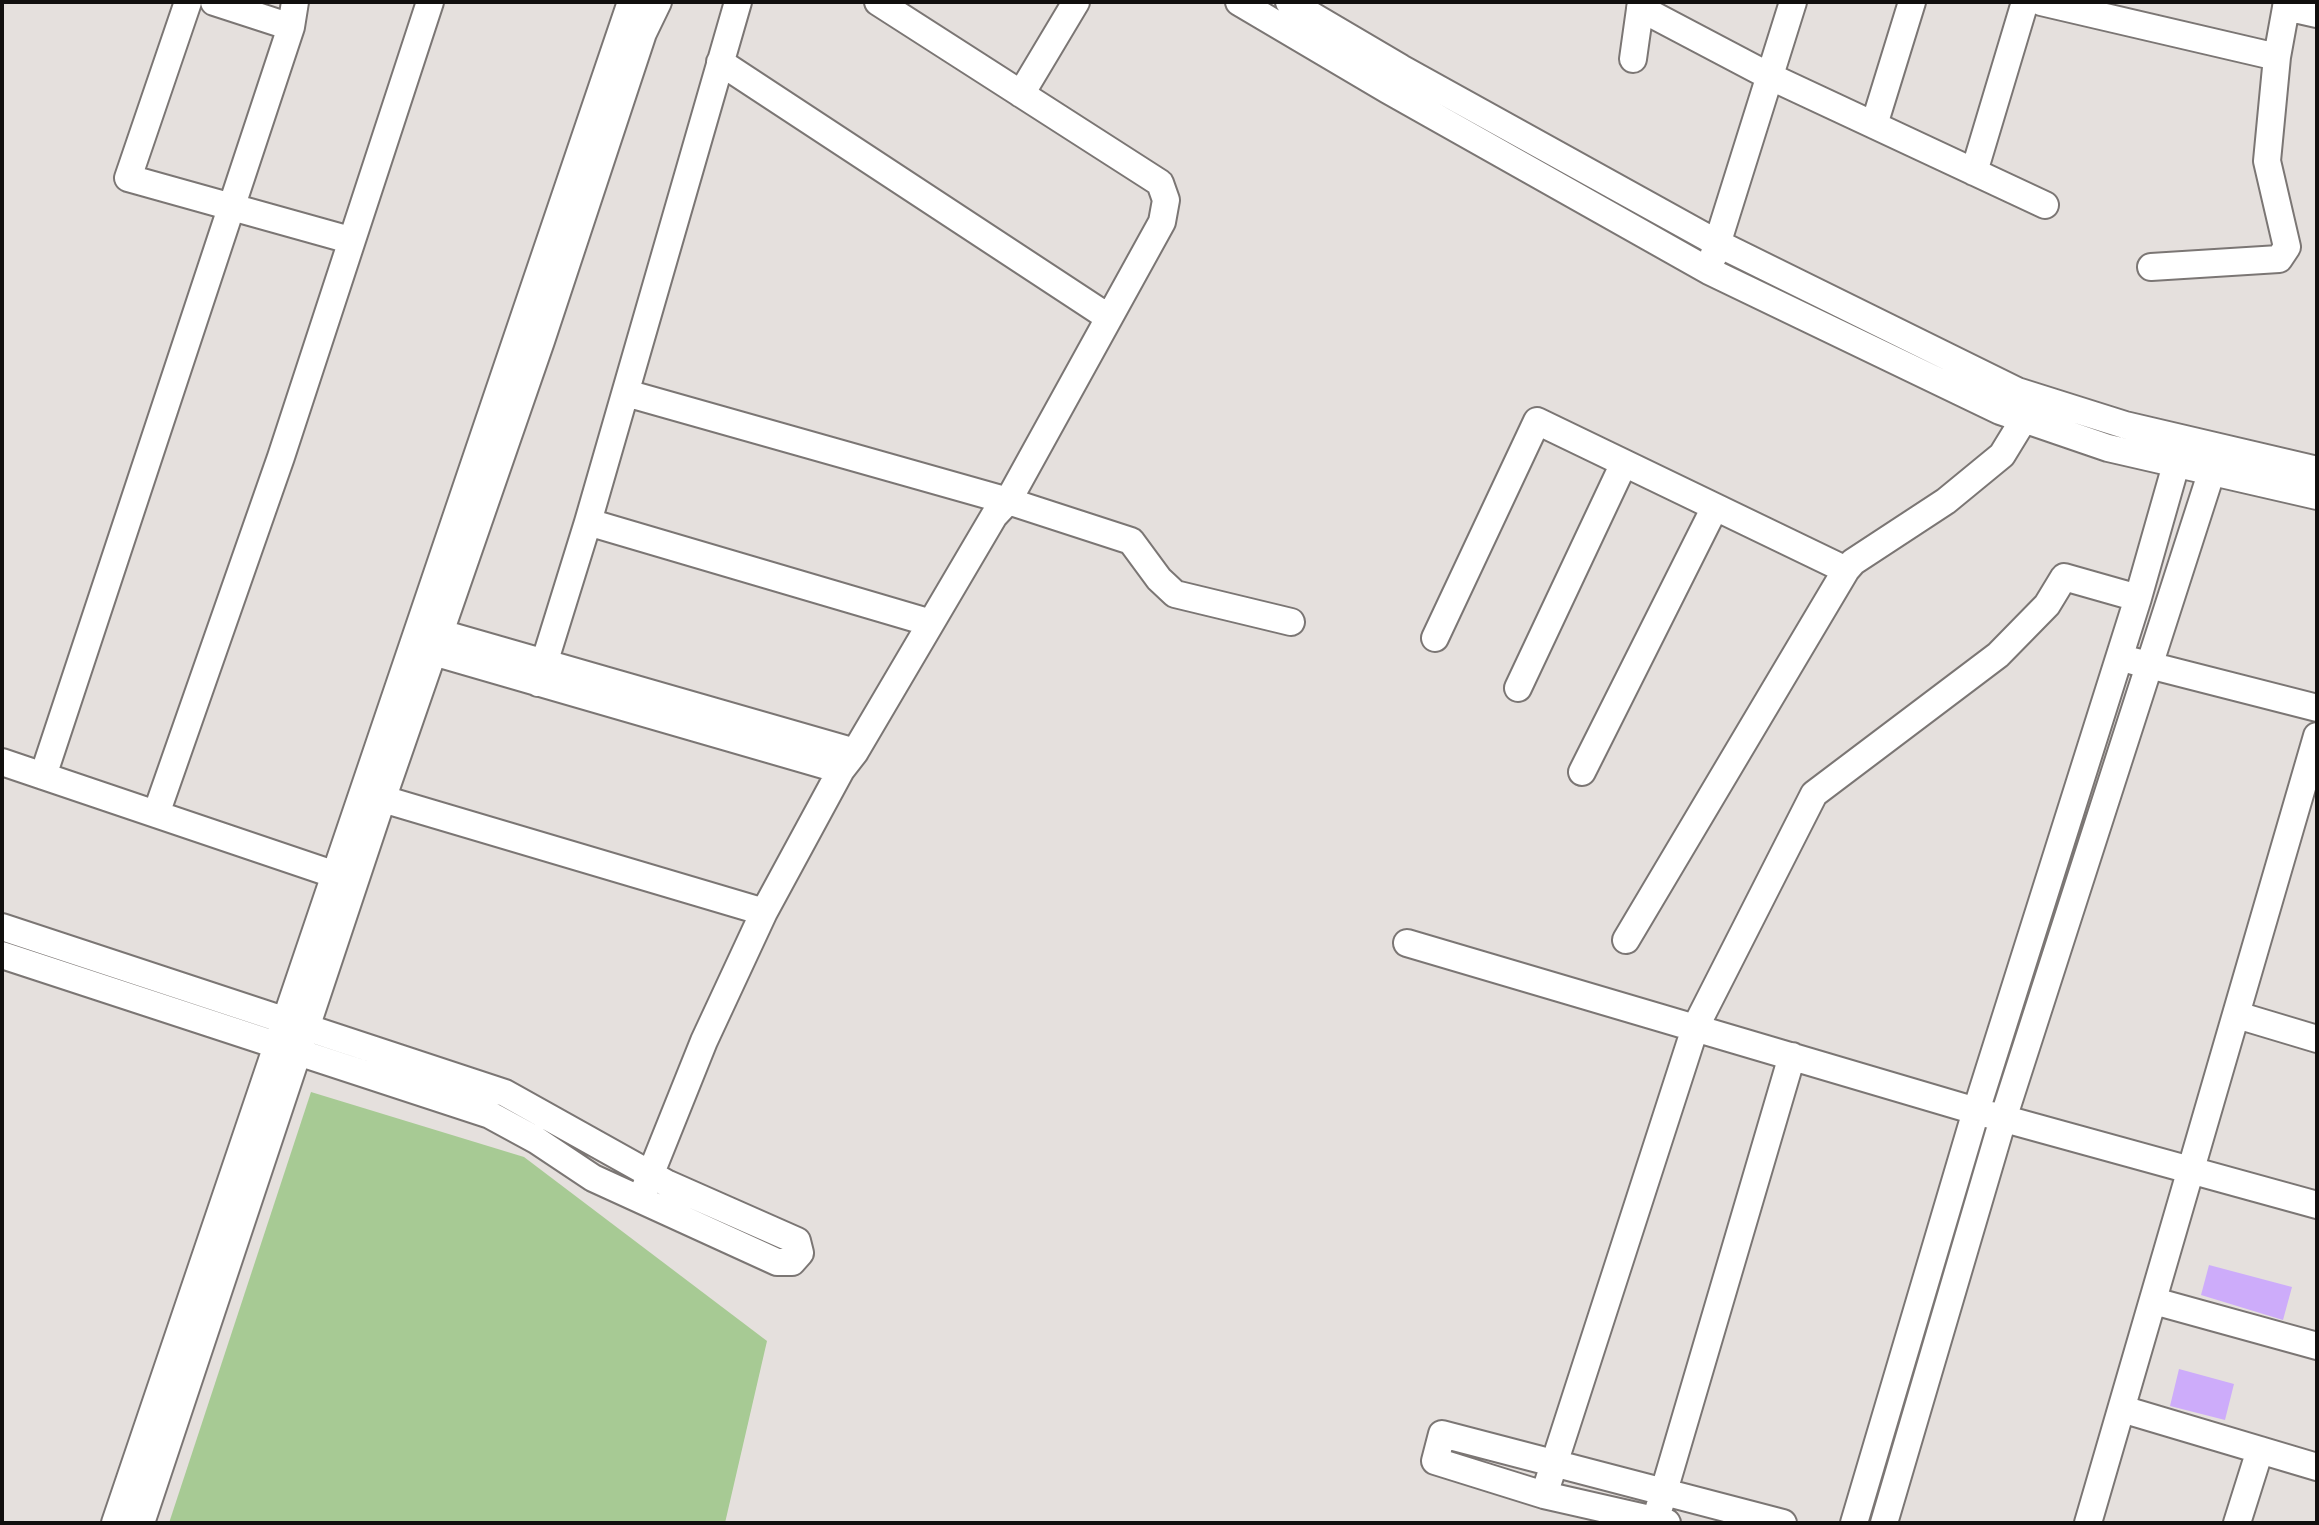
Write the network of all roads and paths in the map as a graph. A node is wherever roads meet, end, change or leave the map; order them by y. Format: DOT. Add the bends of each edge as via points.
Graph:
graph roads {
  1 [pos="188,2"];
  2 [pos="214,2"];
  3 [pos="430,2"];
  4 [pos="631,2"];
  5 [pos="658,2"];
  6 [pos="738,2"];
  7 [pos="878,2"];
  8 [pos="1076,2"];
  9 [pos="1239,2"];
  10 [pos="1289,2"];
  11 [pos="1793,2"];
  12 [pos="1912,2"];
  13 [pos="2025,2"];
  14 [pos="2041,2"];
  15 [pos="2287,4"];
  16 [pos="1640,5"];
  17 [pos="2136,13"];
  18 [pos="293,14"];
  19 [pos="2317,14"];
  20 [pos="2277,57"];
  21 [pos="1633,60"];
  22 [pos="720,62"];
  23 [pos="1401,68"];
  24 [pos="1769,76"];
  25 [pos="1388,90"];
  26 [pos="1021,94"];
  27 [pos="1874,125"];
  28 [pos="1974,172"];
  29 [pos="2045,205"];
  30 [pos="231,206"];
  31 [pos="350,240"];
  32 [pos="1717,243"];
  33 [pos="2151,267"];
  34 [pos="1709,271"];
  35 [pos="1108,317"];
  36 [pos="626,393"];
  37 [pos="2024,419"];
  38 [pos="2180,451"];
  39 [pos="2216,459"];
  40 [pos="1624,463"];
  41 [pos="2317,470"];
  42 [pos="2317,496"];
  43 [pos="1008,501"];
  44 [pos="1716,507"];
  45 [pos="588,522"];
  46 [pos="1846,570"];
  47 [pos="2138,598"];
  48 [pos="1291,622"];
  49 [pos="931,624"];
  50 [pos="1435,638"];
  51 [pos="425,639"];
  52 [pos="2118,657"];
  53 [pos="2148,665"];
  54 [pos="542,673"];
  55 [pos="1518,688"];
  56 [pos="2317,708"];
  57 [pos="2317,736"];
  58 [pos="848,761"];
  59 [pos="2,762"];
  60 [pos="1581,772"];
  61 [pos="43,776"];
  62 [pos="371,796"];
  63 [pos="156,814"];
  64 [pos="333,874"];
  65 [pos="764,912"];
  66 [pos="2,927"];
  67 [pos="1626,940"];
  68 [pos="1407,943"];
  69 [pos="2,956"];
  70 [pos="2237,1015"];
  71 [pos="1695,1028"];
  72 [pos="291,1036"];
  73 [pos="2317,1039"];
  74 [pos="1792,1056"];
  75 [pos="1976,1111"];
  76 [pos="2003,1119"];
  77 [pos="2192,1171"];
  78 [pos="652,1174"];
  79 [pos="639,1199"];
  80 [pos="2317,1205"];
  81 [pos="2154,1301"];
  82 [pos="2317,1346"];
  83 [pos="2122,1409"];
  84 [pos="2260,1450"];
  85 [pos="1555,1463"];
  86 [pos="2317,1467"];
  87 [pos="1664,1492"];
  88 [pos="1544,1495"];
  89 [pos="1659,1522"];
  90 [pos="114,1523"];
  91 [pos="141,1523"];
  92 [pos="1783,1523"];
  93 [pos="1854,1523"];
  94 [pos="1884,1523"];
  95 [pos="2088,1523"];
  96 [pos="2236,1523"];
  1 -- 30 [label="street" via="128,178"];
  2 -- 18 [label="street"];
  3 -- 31 [label="street"];
  4 -- 51 [label="street"];
  5 -- 51 [label="street" via="643,33 541,341"];
  6 -- 22 [label="street"];
  7 -- 26 [label="street"];
  8 -- 26 [label="street"];
  9 -- 25 [label="street"];
  10 -- 23 [label="street"];
  11 -- 24 [label="street"];
  12 -- 27 [label="street"];
  13 -- 28 [label="street"];
  14 -- 17 [label="street"];
  15 -- 19 [label="street"];
  15 -- 20 [label="street"];
  16 -- 21 [label="street"];
  16 -- 24 [label="street"];
  17 -- 20 [label="street"];
  18 -- 30 [label="street"];
  20 -- 33 [label="street" via="2267,161 2287,247 2284,255"];
  22 -- 35 [label="street"];
  22 -- 36 [label="street"];
  23 -- 25 [label="street"];
  23 -- 32 [label="street"];
  24 -- 27 [label="street"];
  24 -- 32 [label="street"];
  25 -- 34 [label="street"];
  26 -- 35 [label="street" via="1160,183 1166,200 1162,222"];
  27 -- 28 [label="street"];
  28 -- 29 [label="street"];
  30 -- 31 [label="street"];
  30 -- 61 [label="street"];
  31 -- 63 [label="street" via="281,457"];
  32 -- 34 [label="street"];
  32 -- 38 [label="street" via="2017,391 2126,425"];
  34 -- 37 [label="street"];
  35 -- 43 [label="street"];
  36 -- 43 [label="street"];
  36 -- 45 [label="street"];
  37 -- 38 [label="street" via="2108,448"];
  37 -- 46 [label="street" via="2002,455 1946,502"];
  38 -- 39 [label="street"];
  38 -- 47 [label="street"];
  39 -- 41 [label="street"];
  39 -- 42 [label="street"];
  39 -- 53 [label="street"];
  40 -- 44 [label="street"];
  40 -- 50 [label="street" via="1537,421"];
  40 -- 55 [label="street"];
  43 -- 48 [label="street" via="1131,541 1175,594"];
  43 -- 49 [label="street"];
  44 -- 46 [label="street"];
  44 -- 60 [label="street"];
  45 -- 49 [label="street"];
  45 -- 54 [label="street"];
  46 -- 67 [label="street"];
  47 -- 52 [label="street"];
  47 -- 71 [label="street" via="2064,577 2046,606 1998,655 1814,794"];
  49 -- 58 [label="street"];
  51 -- 54 [label="street"];
  51 -- 62 [label="street"];
  52 -- 53 [label="street"];
  52 -- 75 [label="street"];
  53 -- 56 [label="street"];
  53 -- 76 [label="street"];
  54 -- 58 [label="street"];
  57 -- 70 [label="street"];
  58 -- 65 [label="street"];
  59 -- 61 [label="street"];
  61 -- 63 [label="street"];
  62 -- 64 [label="street"];
  62 -- 65 [label="street"];
  62 -- 72 [label="street"];
  63 -- 64 [label="street"];
  64 -- 72 [label="street"];
  65 -- 78 [label="street" via="704,1041"];
  66 -- 72 [label="street"];
  68 -- 71 [label="street"];
  69 -- 72 [label="street"];
  70 -- 73 [label="street"];
  70 -- 77 [label="street"];
  71 -- 74 [label="street"];
  71 -- 85 [label="street"];
  72 -- 78 [label="street" via="505,1093"];
  72 -- 79 [label="street" via="498,1118 593,1178"];
  72 -- 90 [label="street"];
  72 -- 91 [label="street"];
  74 -- 75 [label="street"];
  74 -- 87 [label="street"];
  75 -- 76 [label="street"];
  75 -- 93 [label="street"];
  76 -- 77 [label="street"];
  76 -- 94 [label="street"];
  77 -- 80 [label="street"];
  77 -- 81 [label="street"];
  78 -- 79 [label="street"];
  78 -- 79 [label="street" via="797,1241 800,1252 792,1262 778,1262"];
  81 -- 82 [label="street"];
  81 -- 83 [label="street"];
  83 -- 84 [label="street"];
  83 -- 95 [label="street"];
  84 -- 86 [label="street"];
  84 -- 96 [label="street"];
  85 -- 87 [label="street"];
  85 -- 88 [label="street"];
  85 -- 88 [label="street" via="1442,1434 1435,1461"];
  87 -- 89 [label="street"];
  87 -- 92 [label="street"];
  88 -- 89 [label="street"];
}
